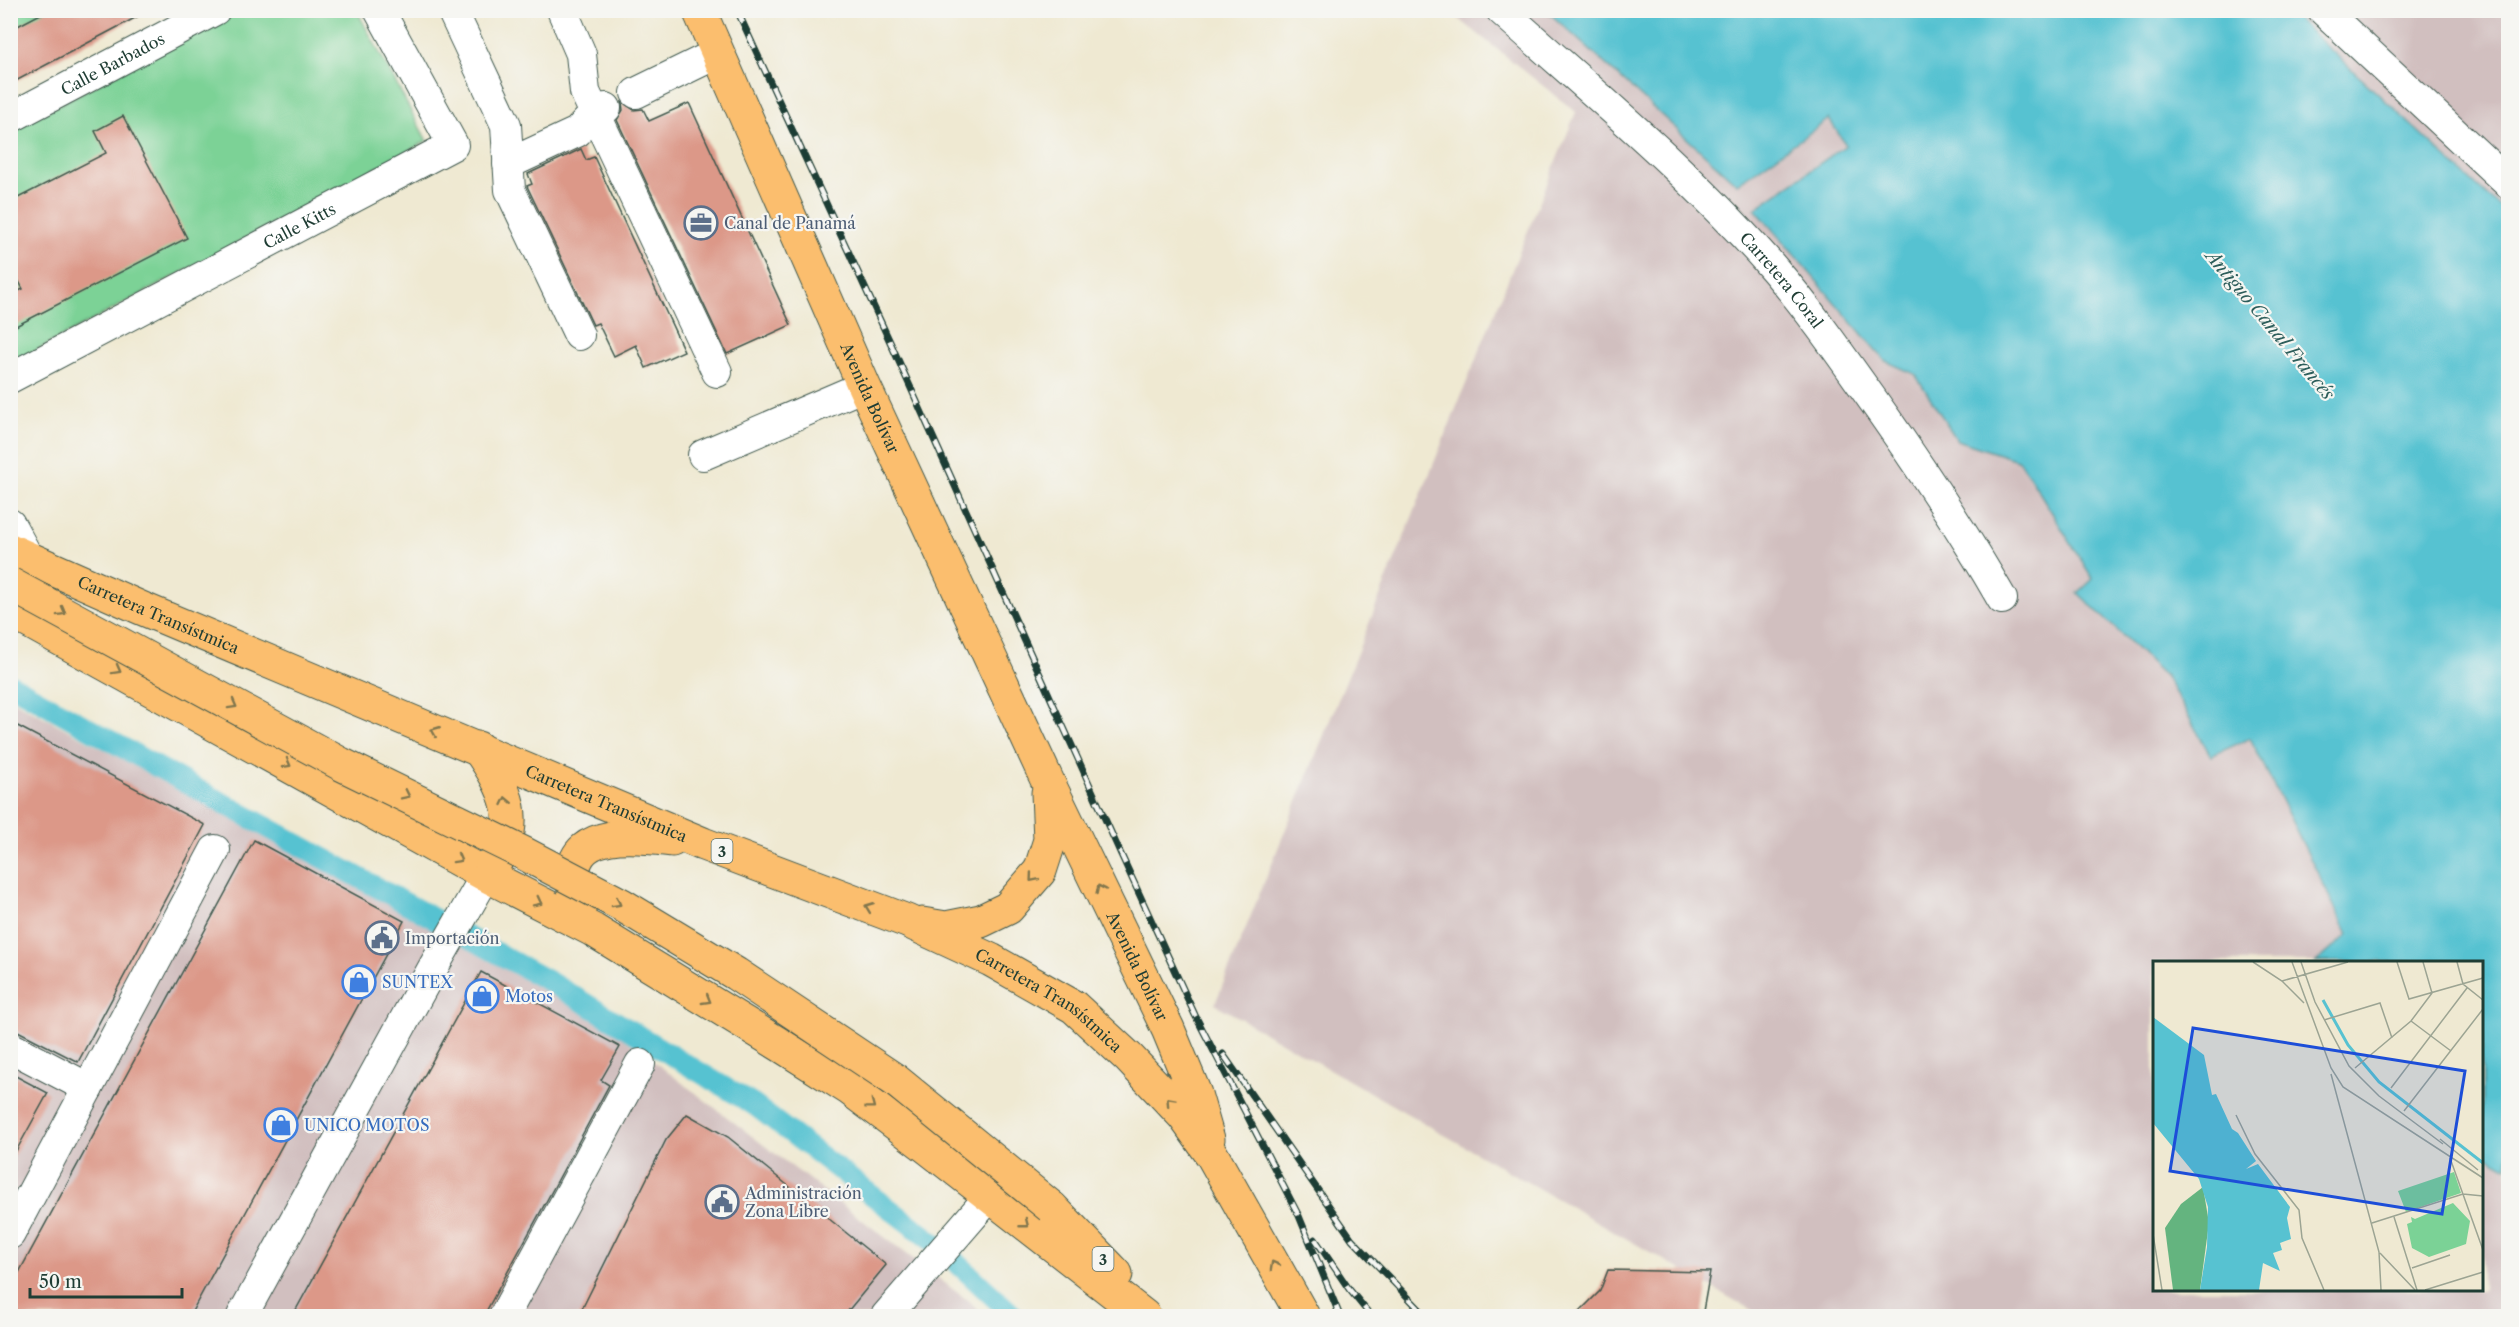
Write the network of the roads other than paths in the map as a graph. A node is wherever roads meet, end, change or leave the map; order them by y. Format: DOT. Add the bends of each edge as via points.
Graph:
graph roads {
  1 [pos="215,10"];
  2 [pos="379,10"];
  3 [pos="452,10"];
  4 [pos="562,10"];
  5 [pos="699,10"];
  6 [pos="1501,10"];
  7 [pos="2323,10"];
  8 [pos="718,53"];
  9 [pos="636,93"];
  10 [pos="600,110"];
  11 [pos="10,118"];
  12 [pos="508,164"];
  13 [pos="2508,183"];
  14 [pos="579,335"];
  15 [pos="717,372"];
  16 [pos="10,378"];
  17 [pos="864,386"];
  18 [pos="703,455"];
  19 [pos="10,524"];
  20 [pos="17,565"];
  21 [pos="2002,600"];
  22 [pos="10,610"];
  23 [pos="478,748"];
  24 [pos="1048,782"];
  25 [pos="703,844"];
  26 [pos="215,850"];
  27 [pos="486,875"];
  28 [pos="907,921"];
  29 [pos="593,930"];
  30 [pos="10,1047"];
  31 [pos="640,1064"];
  32 [pos="88,1088"];
  33 [pos="1212,1155"];
  34 [pos="990,1196"];
  35 [pos="10,1234"];
  36 [pos="242,1317"];
  37 [pos="504,1317"];
  38 [pos="886,1317"];
  39 [pos="1144,1317"];
  40 [pos="1150,1317"];
  41 [pos="1303,1317"];
  1 -- 11 [label="street, Calle Barbados"];
  2 -- 16 [label="street, Calle Kitts" via="453,146"];
  3 -- 12 [label="street" via="506,125"];
  4 -- 10 [label="street" via="581,54 585,92"];
  5 -- 8 [label="main road, Avenida Bolívar"];
  6 -- 21 [label="street, Carretera Coral" via="1686,177 1774,268 1830,338 1896,432 1967,537"];
  7 -- 13 [label="street"];
  8 -- 9 [label="street"];
  8 -- 17 [label="main road, Avenida Bolívar"];
  10 -- 12 [label="street" via="577,132"];
  10 -- 15 [label="street"];
  12 -- 14 [label="street" via="510,190"];
  17 -- 18 [label="street"];
  17 -- 24 [label="main road, Avenida Bolívar"];
  19 -- 20 [label="street"];
  23 -- 20 [label="main road, Carretera Transístmica / 3, one-way"];
  20 -- 40 [label="main road, 3, one-way, bridge" via="341,764 622,905 736,974 895,1080 1051,1207 1108,1264"];
  22 -- 27 [label="main road, one-way"];
  23 -- 25 [label="main road, Carretera Transístmica / 3"];
  27 -- 23 [label="main road, one-way" via="504,844 508,801 499,779"];
  24 -- 28 [label="main road, Avenida Bolívar, one-way" via="1050,840 1040,871 1008,908 981,921 946,928"];
  33 -- 24 [label="main road, Avenida Bolívar, one-way" via="1195,1094 1168,1029"];
  28 -- 25 [label="main road, Carretera Transístmica / 3, one-way"];
  25 -- 29 [label="main road" via="634,836 604,839 583,849 573,863 572,880 577,901"];
  26 -- 32 [label="street"];
  27 -- 29 [label="main road, one-way"];
  27 -- 36 [label="street"];
  33 -- 28 [label="main road, Carretera Transístmica / 3, one-way" via="1184,1116 1130,1058 1074,1007 991,960"];
  29 -- 34 [label="main road, one-way" via="850,1089"];
  30 -- 32 [label="street"];
  31 -- 37 [label="street"];
  32 -- 35 [label="street"];
  41 -- 33 [label="main road, Carretera Transístmica / 3, one-way"];
  34 -- 38 [label="street"];
  34 -- 39 [label="main road, one-way"];
}
